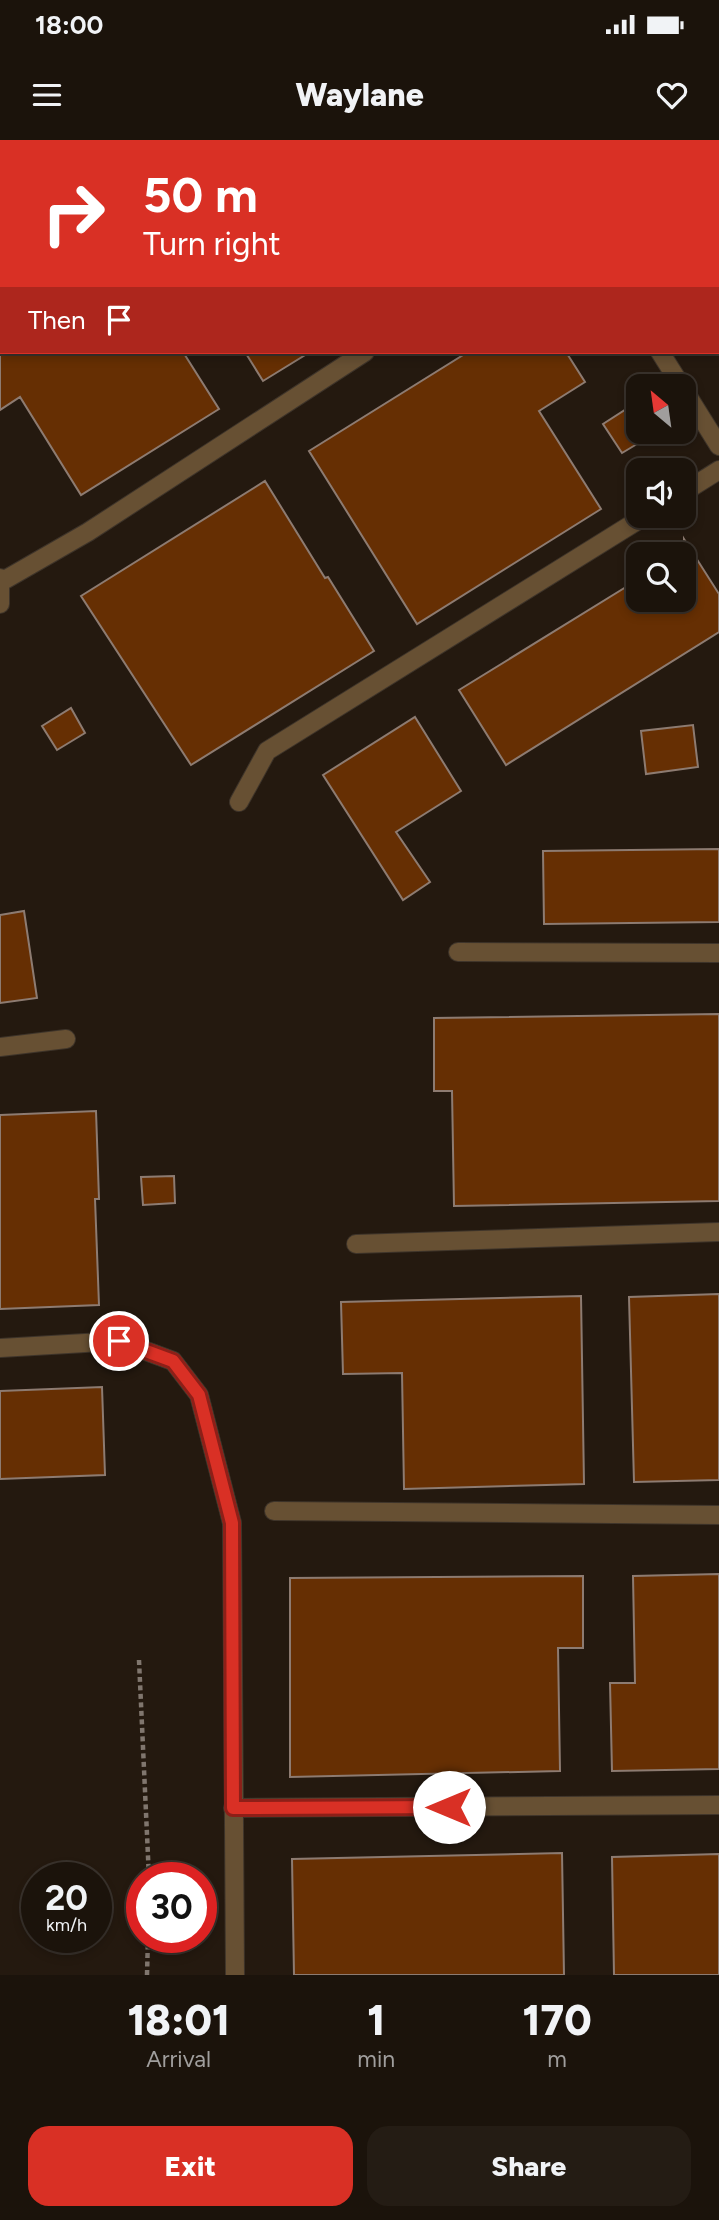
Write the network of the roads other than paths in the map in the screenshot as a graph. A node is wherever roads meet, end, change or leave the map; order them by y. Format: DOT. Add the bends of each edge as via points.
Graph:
graph roads {
  1 [pos="362,354"];
  2 [pos="661,354"];
  3 [pos="674,374"];
  4 [pos="696,409"];
  5 [pos="719,446"];
  6 [pos="719,470"];
  7 [pos="696,484"];
  8 [pos="626,528"];
  9 [pos="1,580"];
  10 [pos="0,604"];
  11 [pos="239,802"];
  12 [pos="458,952"];
  13 [pos="719,953"];
  14 [pos="66,1039"];
  15 [pos="0,1047"];
  16 [pos="719,1233"];
  17 [pos="356,1244"];
  18 [pos="0,1348"];
  19 [pos="274,1511"];
  20 [pos="719,1515"];
  21 [pos="719,1805"];
  22 [pos="233,1808"];
  23 [pos="234,1975"];
  1 -- 9 [label="street" via="88,531"];
  2 -- 3 [label="street"];
  4 -- 5 [label="street"];
  6 -- 7 [label="street"];
  8 -- 11 [label="street" via="267,751"];
  9 -- 10 [label="street"];
  12 -- 13 [label="street"];
  14 -- 15 [label="street"];
  16 -- 17 [label="street"];
  18 -- 22 [label="street" via="119,1341 173,1361 199,1395 232,1523"];
  19 -- 20 [label="street"];
  21 -- 22 [label="street"];
  22 -- 23 [label="street"];
}
